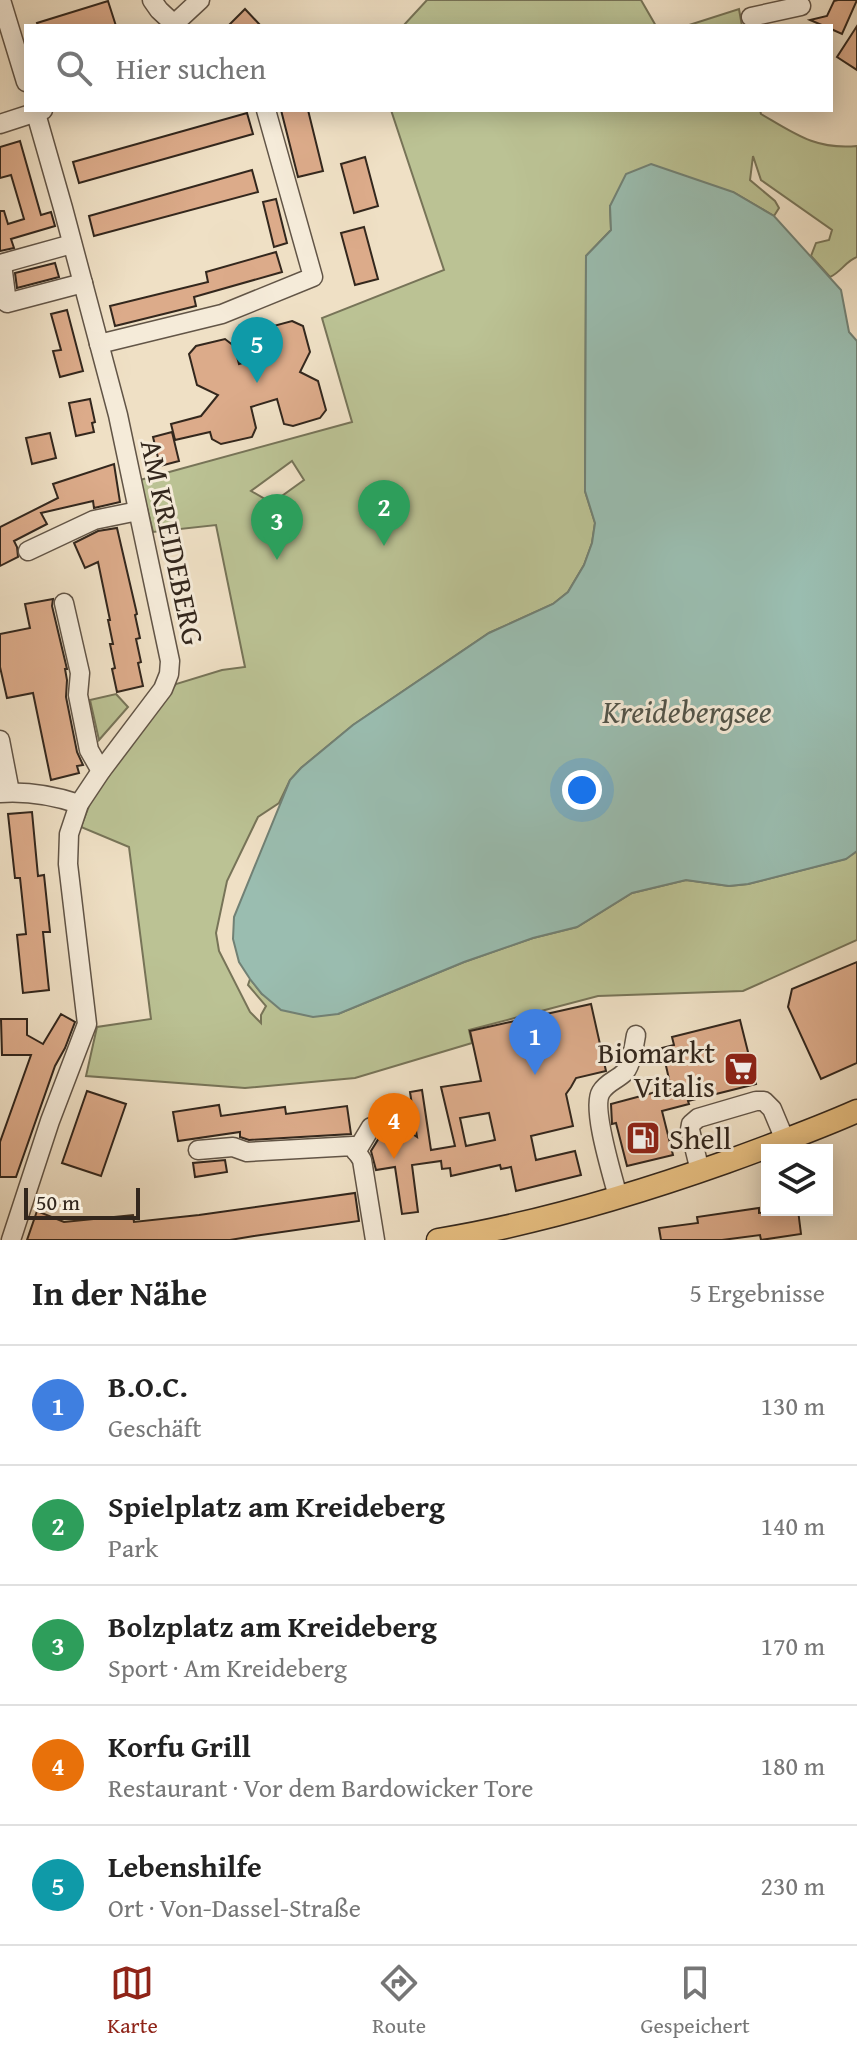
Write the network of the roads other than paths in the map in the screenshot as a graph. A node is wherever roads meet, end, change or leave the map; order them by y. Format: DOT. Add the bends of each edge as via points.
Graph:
graph roads {
  1 [pos="1,0"];
  2 [pos="152,0"];
  3 [pos="200,0"];
  4 [pos="801,6"];
  5 [pos="750,14"];
  6 [pos="181,23"];
  7 [pos="24,75"];
  8 [pos="35,112"];
  9 [pos="38,112"];
  10 [pos="267,112"];
  11 [pos="0,124"];
  12 [pos="72,244"];
  13 [pos="1,264"];
  14 [pos="83,283"];
  15 [pos="99,344"];
  16 [pos="138,511"];
  17 [pos="28,551"];
  18 [pos="64,603"];
  19 [pos="0,740"];
  20 [pos="101,771"];
  21 [pos="5,793"];
  22 [pos="79,804"];
  23 [pos="636,1035"];
  24 [pos="857,1111"];
  25 [pos="403,1121"];
  26 [pos="785,1140"];
  27 [pos="198,1150"];
  28 [pos="356,1152"];
  29 [pos="700,1171"];
  30 [pos="618,1197"];
  31 [pos="11,1240"];
  32 [pos="375,1240"];
  33 [pos="438,1240"];
  1 -- 7 [label="street"];
  2 -- 6 [label="street"];
  3 -- 6 [label="street"];
  4 -- 5 [label="street"];
  8 -- 11 [label="street"];
  9 -- 12 [label="street, AM KREIDEBERG"];
  10 -- 15 [label="street" via="313,277 222,314"];
  12 -- 13 [label="street"];
  12 -- 14 [label="street, AM KREIDEBERG"];
  13 -- 14 [label="street" via="7,303"];
  14 -- 15 [label="street, AM KREIDEBERG"];
  15 -- 16 [label="street, AM KREIDEBERG"];
  16 -- 17 [label="street" via="94,520"];
  16 -- 20 [label="street, AM KREIDEBERG" via="169,651 169,674"];
  18 -- 20 [label="street" via="80,673 78,695 89,750"];
  19 -- 21 [label="street"];
  20 -- 22 [label="street, AM KREIDEBERG"];
  21 -- 22 [label="street" via="50,795"];
  22 -- 31 [label="street, AM KREIDEBERG" via="69,834 68,864 87,1024"];
  23 -- 30 [label="street" via="625,1071 598,1096"];
  24 -- 26 [label="main road"];
  25 -- 28 [label="street" via="371,1127"];
  26 -- 29 [label="main road"];
  26 -- 29 [label="street" via="764,1101 698,1118 690,1130"];
  27 -- 28 [label="street" via="353,1146"];
  28 -- 32 [label="street" via="362,1160"];
  29 -- 30 [label="main road"];
  30 -- 33 [label="main road"];
}
